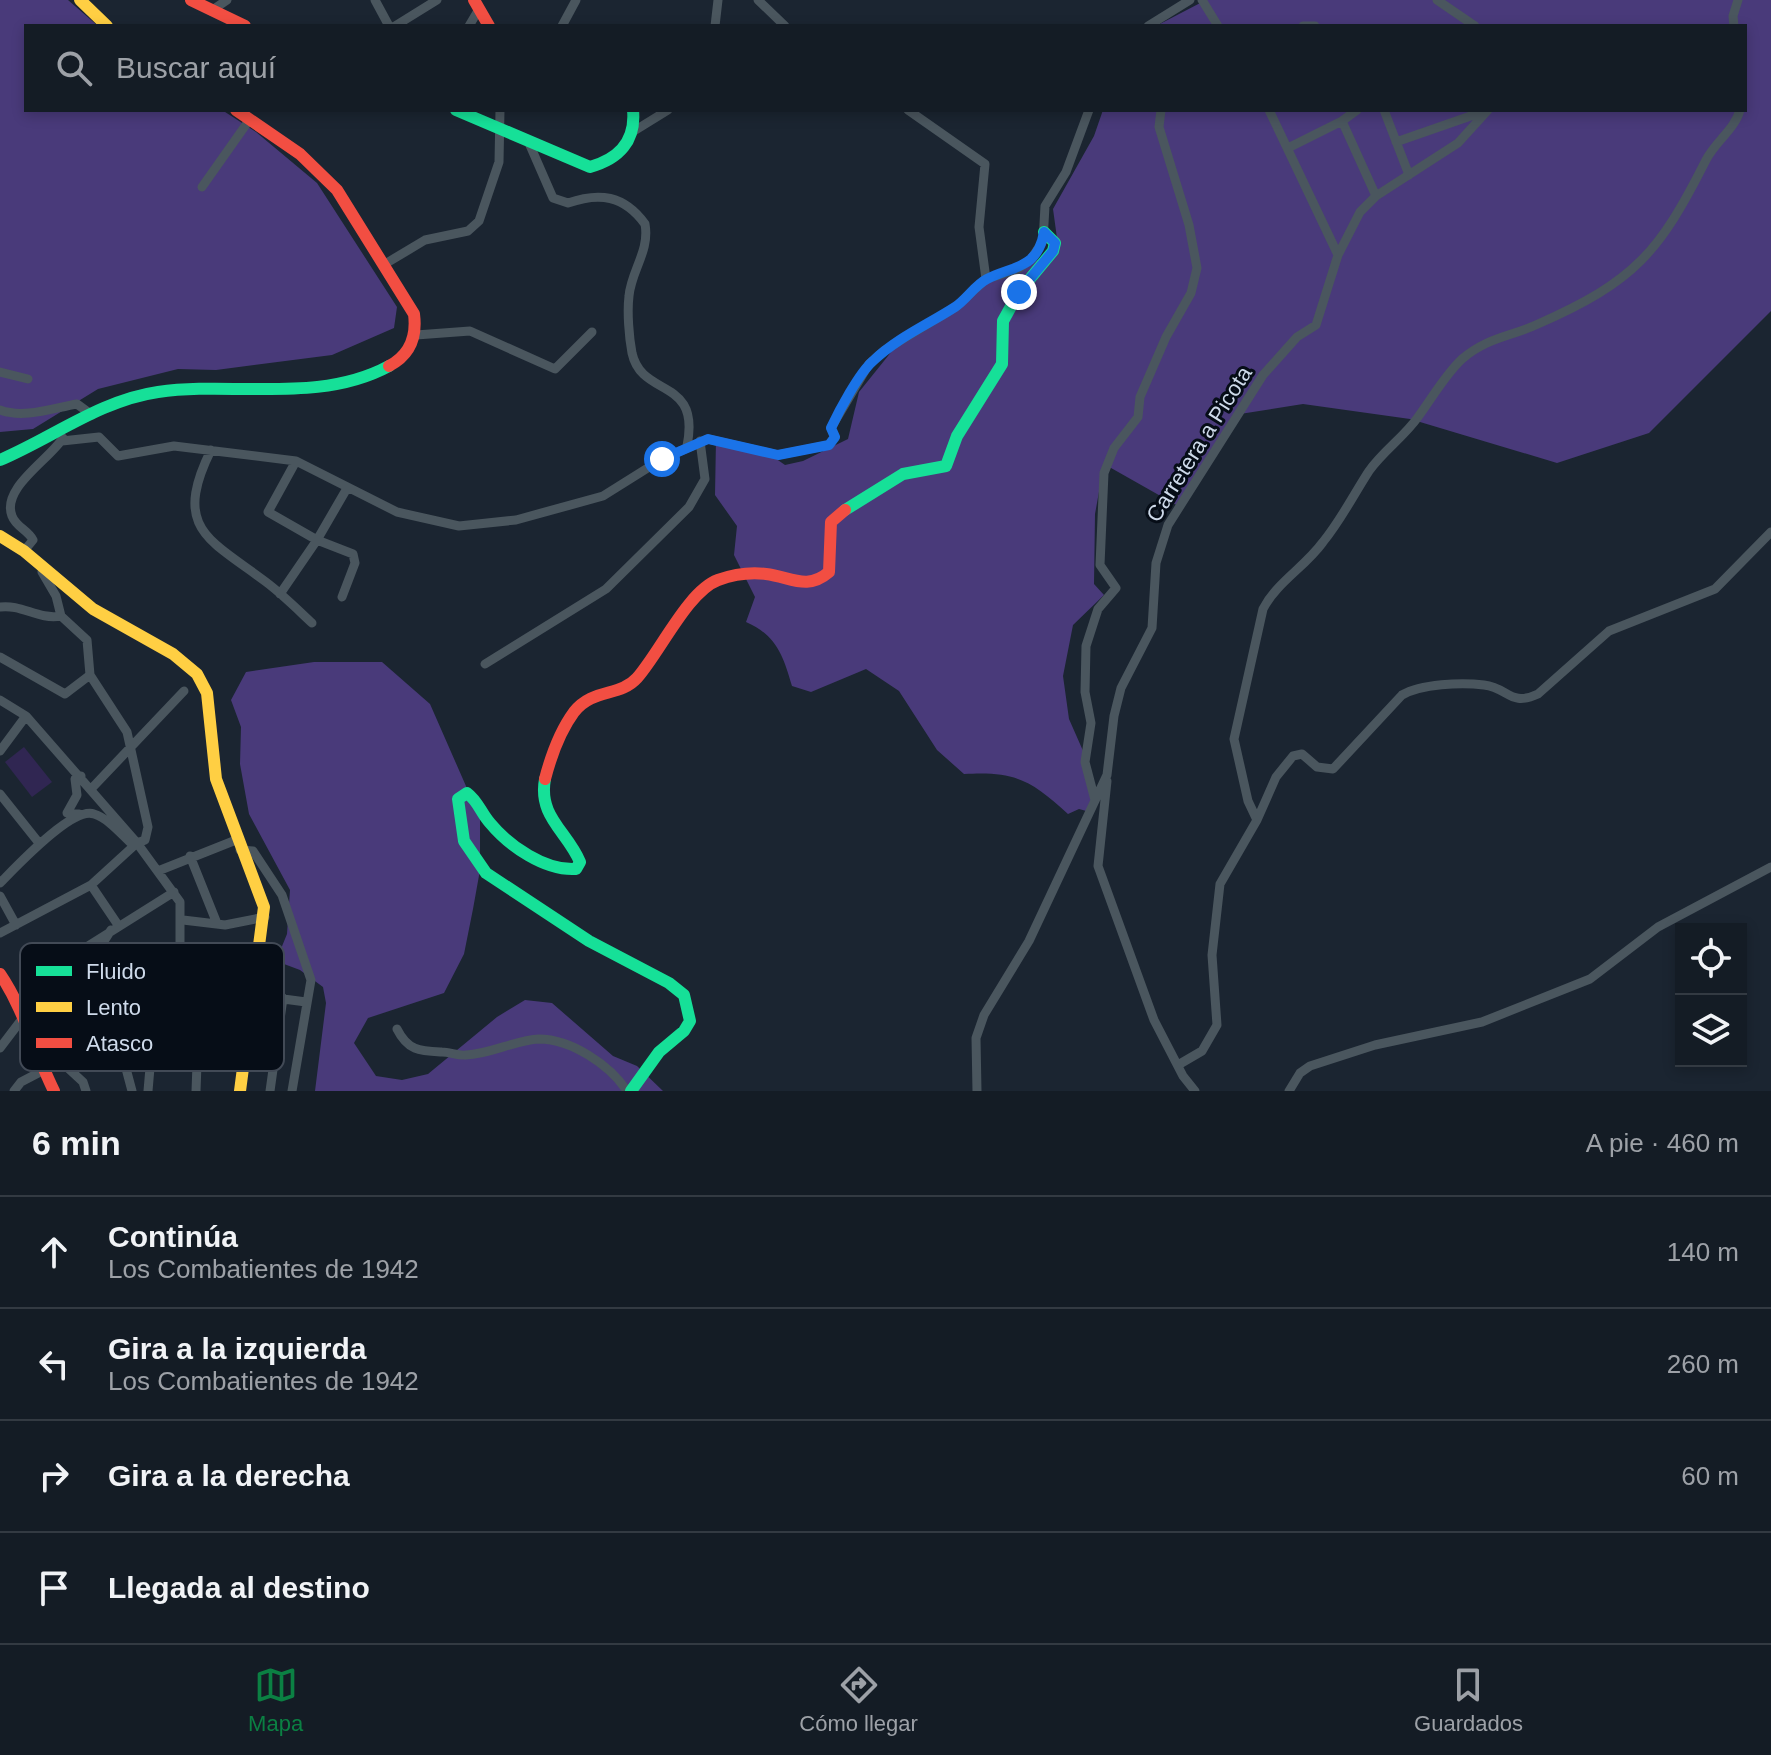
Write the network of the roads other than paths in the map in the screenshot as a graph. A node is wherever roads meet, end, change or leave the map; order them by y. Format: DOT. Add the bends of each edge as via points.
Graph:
graph roads {
  1 [pos="80,0"];
  2 [pos="191,0"];
  3 [pos="227,0"];
  4 [pos="375,0"];
  5 [pos="437,0"];
  6 [pos="576,0"];
  7 [pos="718,0"];
  8 [pos="758,0"];
  9 [pos="1190,0"];
  10 [pos="1202,0"];
  11 [pos="1437,0"];
  12 [pos="1738,0"];
  13 [pos="476,4"];
  14 [pos="211,11"];
  15 [pos="105,24"];
  16 [pos="240,24"];
  17 [pos="388,24"];
  18 [pos="398,24"];
  19 [pos="470,24"];
  20 [pos="488,24"];
  21 [pos="563,24"];
  22 [pos="715,24"];
  23 [pos="783,24"];
  24 [pos="1151,24"];
  25 [pos="1217,24"];
  26 [pos="1470,24"];
  27 [pos="1734,24"];
  28 [pos="239,112"];
  29 [pos="461,112"];
  30 [pos="500,112"];
  31 [pos="633,112"];
  32 [pos="665,112"];
  33 [pos="911,112"];
  34 [pos="1088,112"];
  35 [pos="1161,112"];
  36 [pos="1270,112"];
  37 [pos="1354,112"];
  38 [pos="1385,112"];
  39 [pos="1482,112"];
  40 [pos="1486,112"];
  41 [pos="1739,112"];
  42 [pos="250,119"];
  43 [pos="1342,121"];
  44 [pos="498,127"];
  45 [pos="634,131"];
  46 [pos="1396,142"];
  47 [pos="529,143"];
  48 [pos="1290,147"];
  49 [pos="1409,175"];
  50 [pos="202,187"];
  51 [pos="1376,196"];
  52 [pos="1044,232"];
  53 [pos="1338,255"];
  54 [pos="385,264"];
  55 [pos="986,279"];
  56 [pos="592,332"];
  57 [pos="416,335"];
  58 [pos="0,372"];
  59 [pos="28,379"];
  60 [pos="0,410"];
  61 [pos="92,415"];
  62 [pos="66,427"];
  63 [pos="62,441"];
  64 [pos="700,441"];
  65 [pos="687,446"];
  66 [pos="211,450"];
  67 [pos="0,460"];
  68 [pos="296,461"];
  69 [pos="346,490"];
  70 [pos="1771,532"];
  71 [pos="0,536"];
  72 [pos="317,540"];
  73 [pos="24,551"];
  74 [pos="36,562"];
  75 [pos="280,594"];
  76 [pos="342,597"];
  77 [pos="0,607"];
  78 [pos="61,616"];
  79 [pos="312,623"];
  80 [pos="0,657"];
  81 [pos="485,664"];
  82 [pos="90,675"];
  83 [pos="184,691"];
  84 [pos="0,700"];
  85 [pos="26,716"];
  86 [pos="131,744"];
  87 [pos="0,751"];
  88 [pos="1107,775"];
  89 [pos="81,776"];
  90 [pos="92,788"];
  91 [pos="0,794"];
  92 [pos="1095,800"];
  93 [pos="84,813"];
  94 [pos="1257,820"];
  95 [pos="39,843"];
  96 [pos="135,844"];
  97 [pos="238,845"];
  98 [pos="190,856"];
  99 [pos="1771,867"];
  100 [pos="158,871"];
  101 [pos="0,883"];
  102 [pos="91,885"];
  103 [pos="174,892"];
  104 [pos="0,896"];
  105 [pos="265,917"];
  106 [pos="183,920"];
  107 [pos="216,921"];
  108 [pos="16,925"];
  109 [pos="114,928"];
  110 [pos="0,933"];
  111 [pos="91,943"];
  112 [pos="104,943"];
  113 [pos="181,943"];
  114 [pos="261,943"];
  115 [pos="0,974"];
  116 [pos="284,999"];
  117 [pos="306,1002"];
  118 [pos="20,1012"];
  119 [pos="20,1028"];
  120 [pos="397,1029"];
  121 [pos="0,1048"];
  122 [pos="1178,1065"];
  123 [pos="42,1071"];
  124 [pos="44,1071"];
  125 [pos="70,1071"];
  126 [pos="128,1071"];
  127 [pos="150,1071"];
  128 [pos="197,1071"];
  129 [pos="243,1071"];
  130 [pos="272,1071"];
  131 [pos="14,1091"];
  132 [pos="54,1091"];
  133 [pos="86,1091"];
  134 [pos="132,1091"];
  135 [pos="148,1091"];
  136 [pos="196,1091"];
  137 [pos="240,1091"];
  138 [pos="270,1091"];
  139 [pos="292,1091"];
  140 [pos="629,1091"];
  141 [pos="977,1091"];
  142 [pos="1195,1091"];
  143 [pos="1289,1091"];
  1 -- 15 [label="main road"];
  2 -- 14 [label="main road"];
  3 -- 14 [label="street"];
  4 -- 17 [label="street"];
  5 -- 18 [label="street"];
  6 -- 21 [label="street"];
  7 -- 22 [label="street"];
  8 -- 23 [label="street"];
  9 -- 24 [label="street"];
  10 -- 25 [label="street"];
  11 -- 26 [label="street"];
  12 -- 27 [label="street"];
  13 -- 19 [label="street"];
  13 -- 20 [label="main road"];
  14 -- 16 [label="main road"];
  28 -- 42 [label="main road"];
  29 -- 44 [label="main road"];
  30 -- 44 [label="street"];
  31 -- 45 [label="main road"];
  32 -- 45 [label="street"];
  33 -- 55 [label="street" via="987,168 979,227"];
  34 -- 52 [label="street" via="1066,172 1045,206"];
  35 -- 92 [label="street" via="1159,127 1197,268 1191,293 1140,397 1138,417 1114,448 1104,473 1100,565 1116,588 1098,609 1086,646 1091,723 1085,762"];
  36 -- 48 [label="street"];
  37 -- 43 [label="street"];
  38 -- 46 [label="street"];
  39 -- 46 [label="street"];
  40 -- 49 [label="street, Carretera a Picota" via="1458,143"];
  41 -- 94 [label="street" via="1708,155 1687,199 1635,270 1526,329 1496,336 1464,358 1370,469 1322,545 1272,592 1263,609 1234,739"];
  42 -- 50 [label="street"];
  42 -- 54 [label="main road" via="300,154 337,190"];
  43 -- 48 [label="street"];
  43 -- 51 [label="street"];
  44 -- 47 [label="main road"];
  44 -- 54 [label="street" via="497,171 473,228 425,240"];
  45 -- 47 [label="main road" via="612,159 590,167"];
  46 -- 49 [label="street"];
  47 -- 65 [label="street" via="553,198 568,203 591,194 608,197 645,224 643,255 629,296 632,354 647,376 686,405 691,426"];
  48 -- 53 [label="street"];
  49 -- 51 [label="street, Carretera a Picota"];
  51 -- 53 [label="street, Carretera a Picota" via="1360,212"];
  52 -- 55 [label="street" via="1031,259 1017,270"];
  52 -- 140 [label="main road" via="1055,243 1053,251 1003,321 1002,364 957,436 946,466 931,473 903,474 836,513 829,524 829,572 821,580 796,584 755,574 722,578 703,587 633,683 591,695 572,715 543,797 549,819 578,855 576,869 563,871 548,864 494,828 473,796 467,793 458,799 464,841 486,873 684,995 690,1021"];
  53 -- 88 [label="street, Carretera a Picota" via="1316,325 1297,337 1263,375 1168,525 1156,563 1152,628 1121,688"];
  54 -- 57 [label="main road" via="414,314"];
  55 -- 64 [label="street" via="956,307 912,331 869,364 836,417 829,445 778,455"];
  56 -- 57 [label="street" via="555,369 470,331"];
  57 -- 61 [label="main road" via="399,358 367,378 331,385 156,392"];
  58 -- 59 [label="street"];
  60 -- 61 [label="street" via="10,414 77,404"];
  61 -- 62 [label="main road"];
  62 -- 63 [label="street"];
  62 -- 67 [label="main road"];
  63 -- 66 [label="street" via="99,437 118,456 156,446"];
  63 -- 73 [label="street" via="13,496 10,511 33,540"];
  64 -- 65 [label="street"];
  64 -- 81 [label="street" via="705,479 689,507 639,559 606,589"];
  65 -- 69 [label="street" via="603,496 516,520 459,526 397,512"];
  66 -- 68 [label="street"];
  66 -- 75 [label="street" via="198,477 197,525 211,545"];
  68 -- 69 [label="street"];
  68 -- 72 [label="street" via="268,512"];
  69 -- 72 [label="street"];
  70 -- 94 [label="street" via="1715,589 1609,631 1538,694 1517,700 1486,685 1416,689 1402,695 1333,769 1317,767 1306,755 1297,754 1276,777"];
  71 -- 73 [label="main road"];
  72 -- 75 [label="street"];
  72 -- 76 [label="street" via="356,558"];
  73 -- 74 [label="main road"];
  74 -- 78 [label="street"];
  74 -- 97 [label="main road" via="93,609 173,654 197,674 207,693 216,779"];
  75 -- 79 [label="street"];
  77 -- 78 [label="street" via="13,606 46,619"];
  78 -- 82 [label="street" via="87,640"];
  80 -- 82 [label="street" via="65,694"];
  82 -- 86 [label="street"];
  83 -- 86 [label="street"];
  84 -- 85 [label="street"];
  85 -- 87 [label="street"];
  85 -- 89 [label="street"];
  86 -- 90 [label="street"];
  86 -- 96 [label="street" via="148,827 145,840"];
  88 -- 92 [label="street, Carretera a Picota"];
  88 -- 122 [label="street" via="1098,866 1154,1020"];
  89 -- 90 [label="street"];
  89 -- 93 [label="street" via="75,779 77,795 67,813"];
  90 -- 96 [label="street"];
  91 -- 95 [label="street"];
  92 -- 141 [label="street, Carretera a Picota" via="1029,941 984,1015 976,1038"];
  93 -- 95 [label="street"];
  93 -- 96 [label="street" via="96,814"];
  94 -- 122 [label="street" via="1220,884 1212,955 1217,1025 1202,1051"];
  95 -- 101 [label="street"];
  96 -- 100 [label="street"];
  96 -- 102 [label="street"];
  97 -- 98 [label="street"];
  97 -- 105 [label="main road" via="259,887"];
  97 -- 117 [label="street" via="253,851 282,895 311,980"];
  98 -- 100 [label="street"];
  98 -- 107 [label="street"];
  99 -- 143 [label="street" via="1658,927 1590,979 1482,1022 1375,1045 1310,1066"];
  100 -- 103 [label="street"];
  102 -- 108 [label="street"];
  102 -- 109 [label="street"];
  103 -- 106 [label="street"];
  103 -- 109 [label="street"];
  104 -- 108 [label="street"];
  105 -- 107 [label="street" via="225,925"];
  105 -- 114 [label="main road"];
  106 -- 107 [label="street"];
  106 -- 113 [label="street"];
  108 -- 110 [label="street"];
  109 -- 111 [label="street"];
  109 -- 112 [label="street"];
  115 -- 118 [label="main road"];
  116 -- 117 [label="street"];
  117 -- 139 [label="street"];
  119 -- 121 [label="street"];
  120 -- 140 [label="street" via="409,1047 425,1053 464,1056 538,1039 562,1043 584,1052"];
  122 -- 142 [label="street"];
  123 -- 131 [label="street"];
  124 -- 132 [label="main road"];
  125 -- 133 [label="street"];
  126 -- 134 [label="street"];
  127 -- 135 [label="street"];
  128 -- 136 [label="street"];
  129 -- 137 [label="main road"];
  130 -- 138 [label="street"];
}
